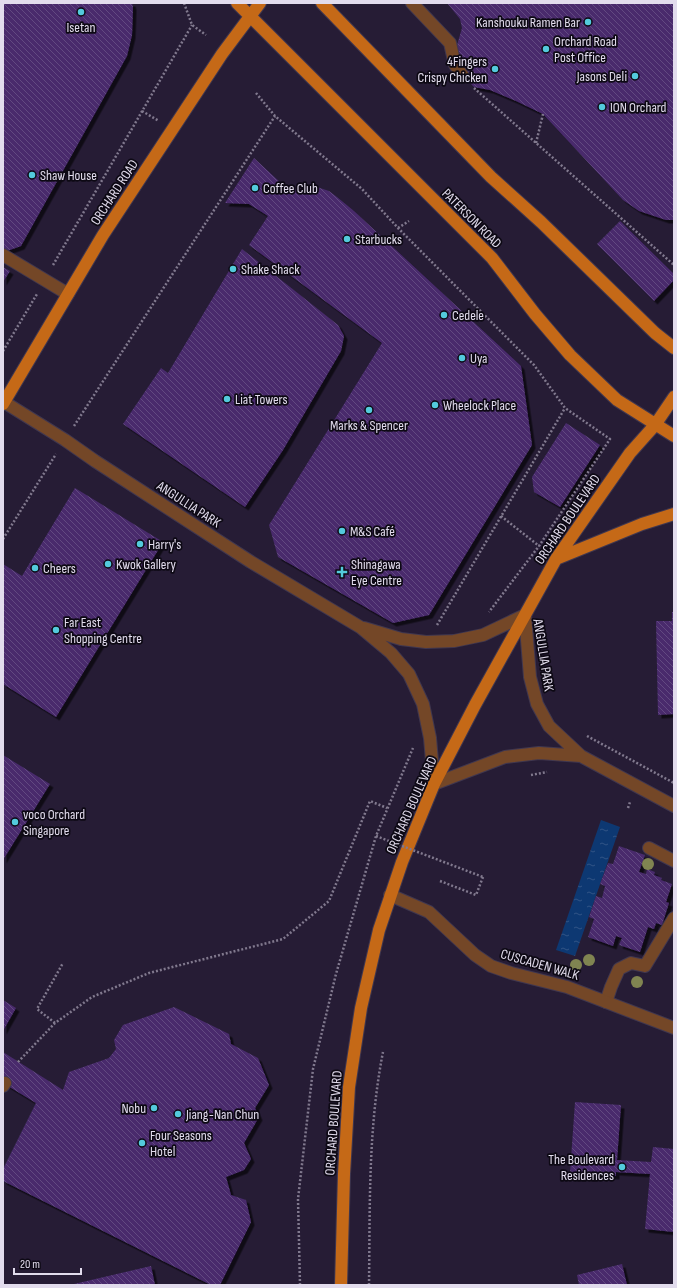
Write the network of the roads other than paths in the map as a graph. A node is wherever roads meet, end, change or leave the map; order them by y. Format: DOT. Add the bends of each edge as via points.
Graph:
graph roads {
  1 [pos="237,3"];
  2 [pos="260,3"];
  3 [pos="322,3"];
  4 [pos="412,3"];
  5 [pos="250,16"];
  6 [pos="463,76"];
  7 [pos="3,255"];
  8 [pos="68,294"];
  9 [pos="674,348"];
  10 [pos="674,397"];
  11 [pos="4,403"];
  12 [pos="655,425"];
  13 [pos="674,436"];
  14 [pos="674,514"];
  15 [pos="556,559"];
  16 [pos="525,615"];
  17 [pos="360,627"];
  18 [pos="581,756"];
  19 [pos="434,784"];
  20 [pos="674,806"];
  21 [pos="649,848"];
  22 [pos="674,860"];
  23 [pos="390,895"];
  24 [pos="674,918"];
  25 [pos="606,1002"];
  26 [pos="674,1028"];
  27 [pos="341,1285"];
  1 -- 5 [label="main road, PATERSON ROAD"];
  2 -- 5 [label="main road, ORCHARD ROAD"];
  3 -- 9 [label="main road" via="491,177 655,333"];
  4 -- 6 [label="street" via="450,43 455,65"];
  5 -- 8 [label="main road, ORCHARD ROAD" via="222,54 103,235"];
  5 -- 12 [label="main road, PATERSON ROAD" via="492,258 570,355 617,400"];
  7 -- 8 [label="street"];
  8 -- 11 [label="main road, ORCHARD ROAD"];
  10 -- 12 [label="main road, ORCHARD BOULEVARD"];
  11 -- 17 [label="street, ANGULLIA PARK" via="65,440 250,562"];
  12 -- 13 [label="main road, PATERSON ROAD"];
  12 -- 15 [label="main road, ORCHARD BOULEVARD" via="630,454"];
  14 -- 15 [label="main road" via="642,524"];
  15 -- 16 [label="main road, ORCHARD BOULEVARD"];
  16 -- 17 [label="street, ANGULLIA PARK" via="483,636 454,641 426,642 401,639"];
  16 -- 18 [label="street, ANGULLIA PARK" via="530,677 537,704 548,726"];
  16 -- 19 [label="main road, ORCHARD BOULEVARD"];
  17 -- 19 [label="street, ANGULLIA PARK" via="391,653 409,674 423,704 430,738"];
  18 -- 19 [label="street, ANGULLIA PARK" via="539,753 505,757"];
  18 -- 20 [label="street, ANGULLIA PARK"];
  19 -- 23 [label="main road, ORCHARD BOULEVARD"];
  21 -- 22 [label="street"];
  23 -- 25 [label="street, CUSCADEN WALK" via="429,912 475,955 491,966 566,987"];
  23 -- 27 [label="main road, ORCHARD BOULEVARD" via="361,1008 349,1088"];
  24 -- 25 [label="street" via="645,966 631,962 619,970"];
  25 -- 26 [label="street, CUSCADEN WALK"];
}
